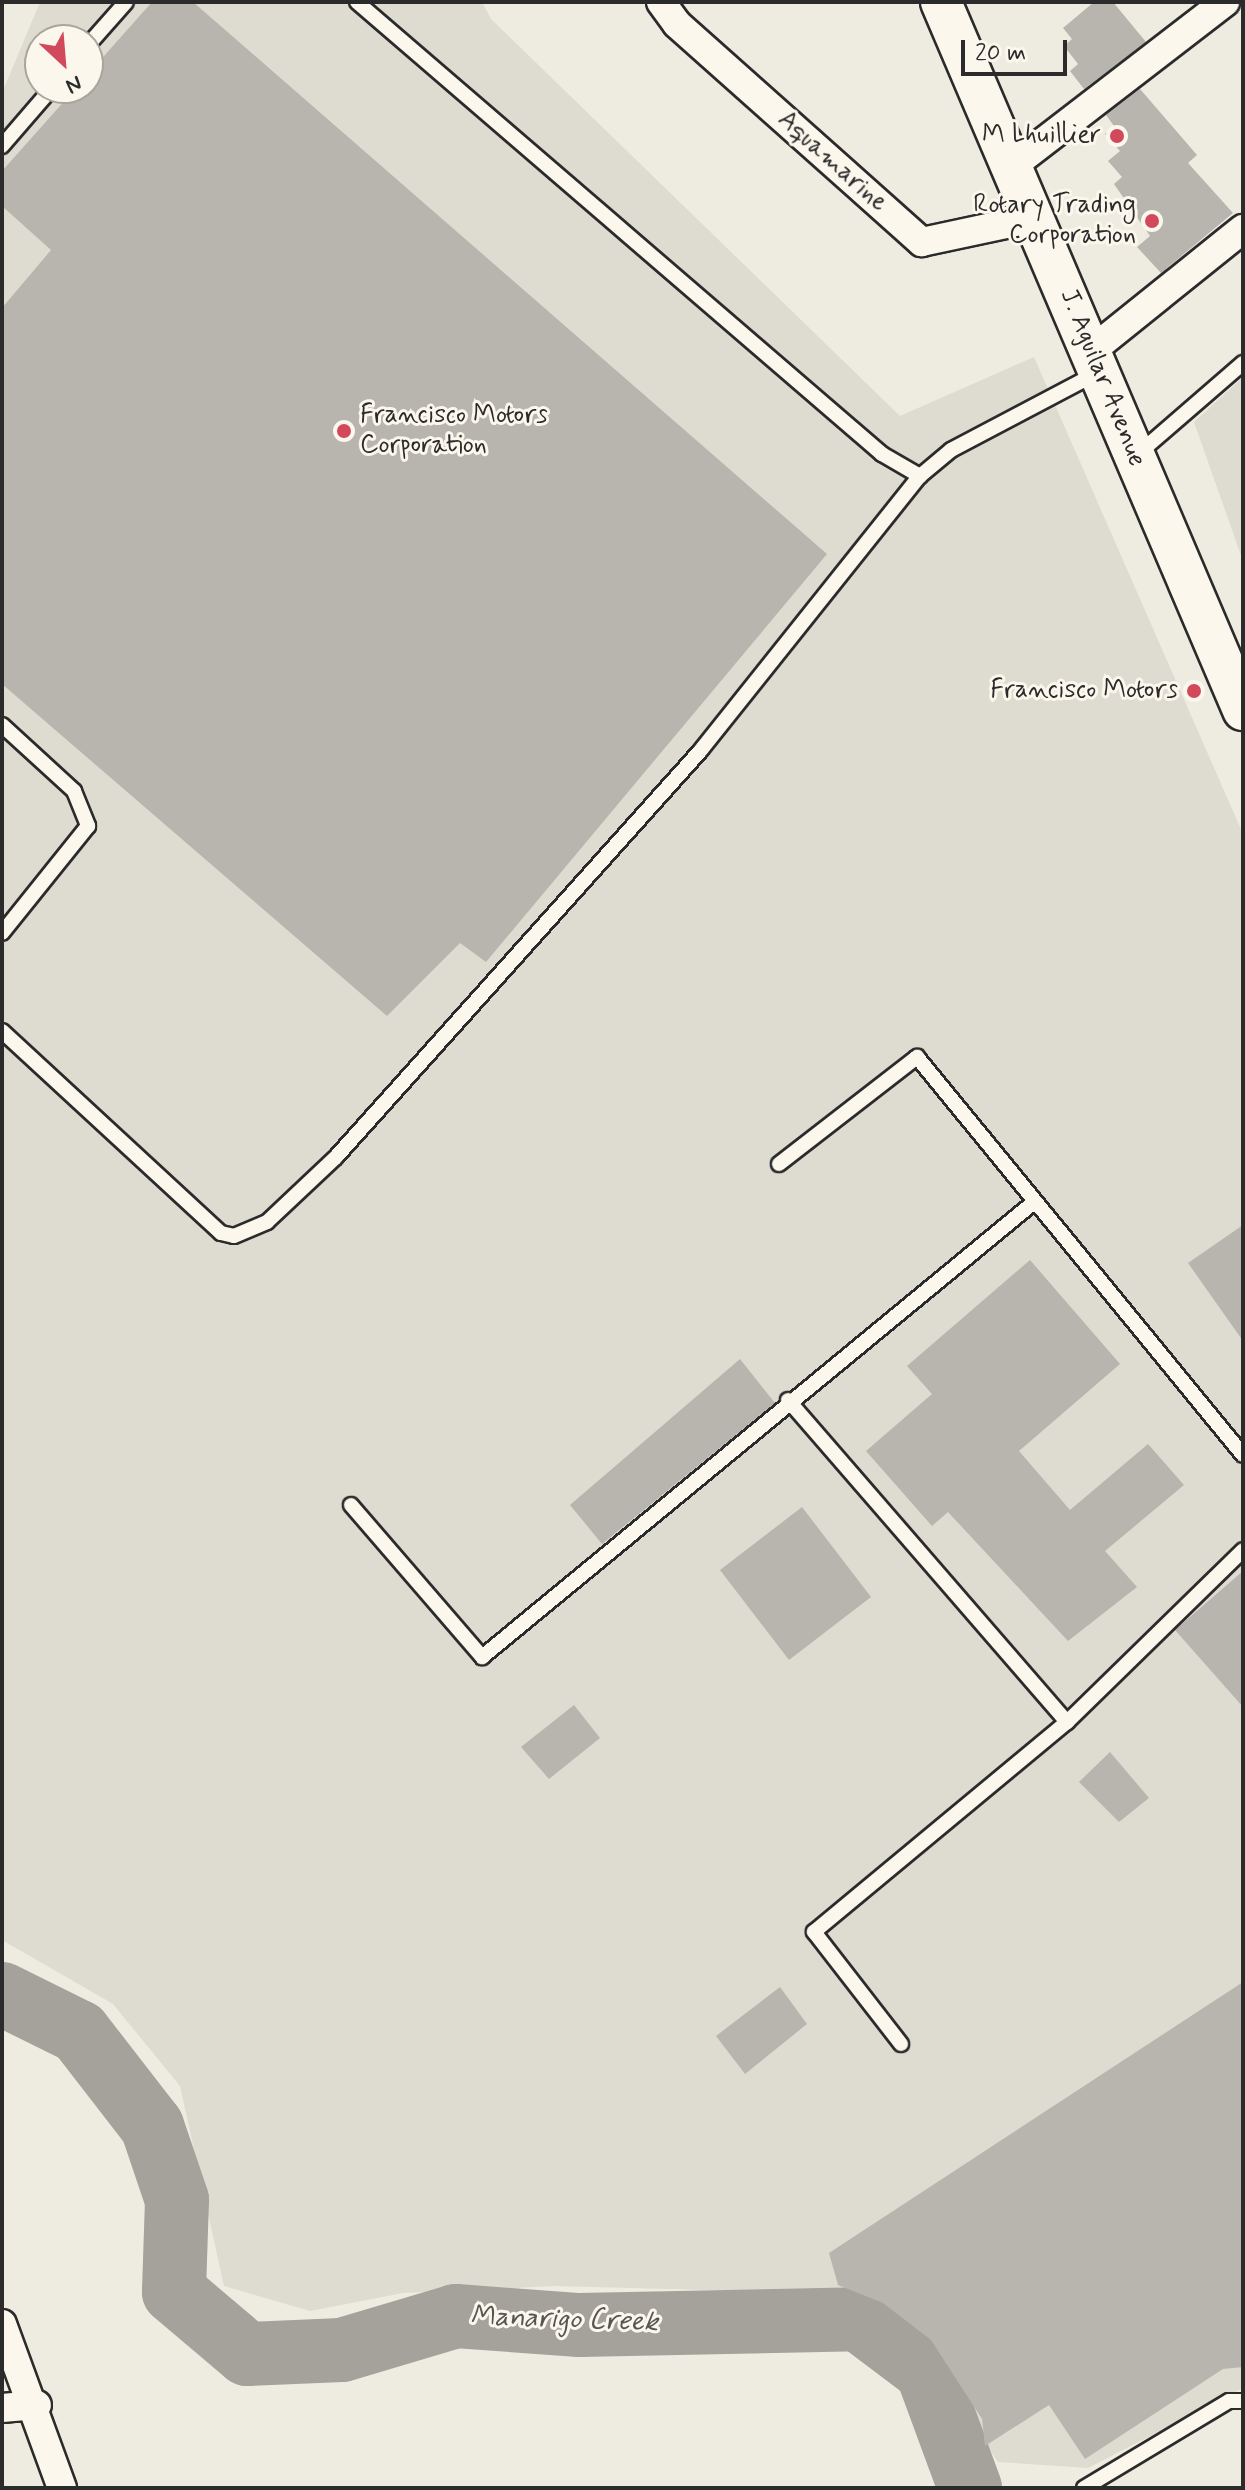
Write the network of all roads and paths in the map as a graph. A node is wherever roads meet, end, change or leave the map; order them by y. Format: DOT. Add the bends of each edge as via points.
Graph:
graph roads {
  1 [pos="126,2"];
  2 [pos="357,2"];
  3 [pos="661,2"];
  4 [pos="941,2"];
  5 [pos="1225,2"];
  6 [pos="104,27"];
  7 [pos="38,104"];
  8 [pos="2,146"];
  9 [pos="1012,166"];
  10 [pos="1034,218"];
  11 [pos="1243,229"];
  12 [pos="1096,361"];
  13 [pos="1243,363"];
  14 [pos="1134,457"];
  15 [pos="920,476"];
  16 [pos="1243,710"];
  17 [pos="2,725"];
  18 [pos="2,933"];
  19 [pos="2,1031"];
  20 [pos="779,1164"];
  21 [pos="1033,1203"];
  22 [pos="788,1400"];
  23 [pos="1243,1455"];
  24 [pos="351,1505"];
  25 [pos="1243,1550"];
  26 [pos="1067,1722"];
  27 [pos="901,2044"];
  28 [pos="2,2324"];
  29 [pos="1243,2401"];
  30 [pos="37,2405"];
  31 [pos="2,2408"];
  32 [pos="62,2488"];
  33 [pos="1084,2488"];
  1 -- 6 [label="lane"];
  2 -- 15 [label="lane" via="857,434"];
  3 -- 10 [label="street, Aquamarine" via="677,24 922,242"];
  4 -- 9 [label="main road, J. Aguilar Avenue"];
  5 -- 9 [label="street"];
  7 -- 8 [label="lane"];
  9 -- 10 [label="main road, J. Aguilar Avenue"];
  10 -- 12 [label="main road, J. Aguilar Avenue"];
  11 -- 12 [label="street"];
  12 -- 14 [label="main road, J. Aguilar Avenue"];
  12 -- 15 [label="lane" via="951,450"];
  13 -- 14 [label="lane"];
  14 -- 16 [label="main road, J. Aguilar Avenue"];
  15 -- 19 [label="lane" via="701,750 336,1157 267,1222 234,1236 221,1233"];
  17 -- 18 [label="lane" via="74,791 88,826"];
  20 -- 21 [label="lane" via="917,1057"];
  21 -- 22 [label="lane"];
  21 -- 23 [label="lane"];
  22 -- 24 [label="lane" via="482,1657"];
  22 -- 26 [label="lane"];
  25 -- 26 [label="lane"];
  26 -- 27 [label="lane" via="814,1932"];
  28 -- 30 [label="street"];
  29 -- 33 [label="lane" via="1229,2401"];
  30 -- 31 [label="street"];
  30 -- 32 [label="street"];
}
